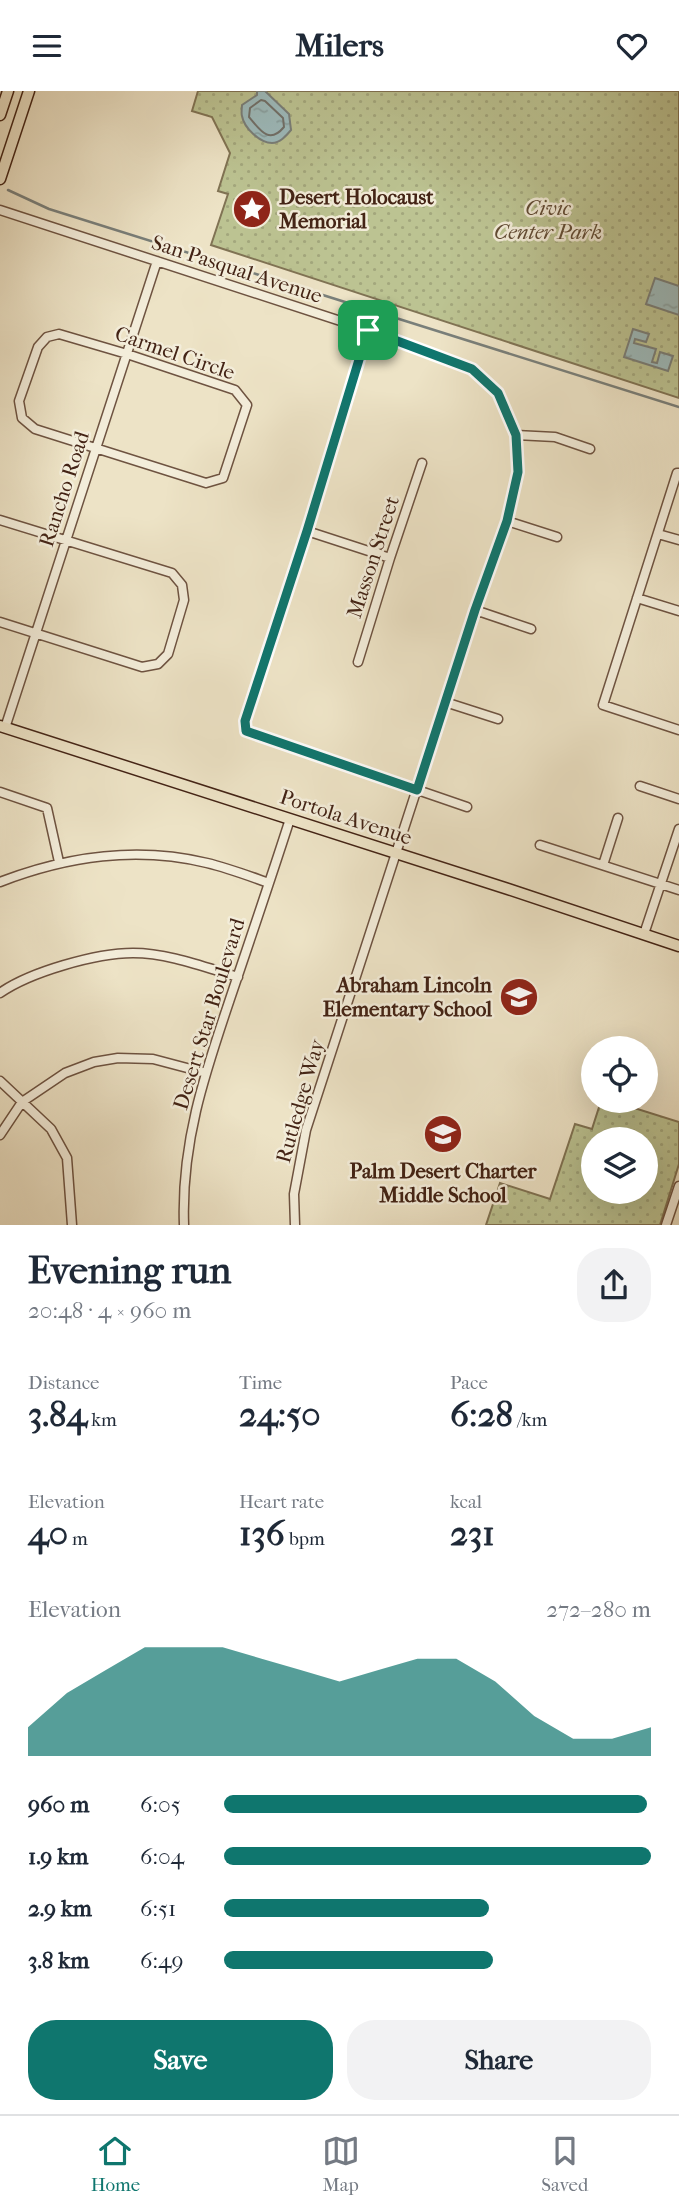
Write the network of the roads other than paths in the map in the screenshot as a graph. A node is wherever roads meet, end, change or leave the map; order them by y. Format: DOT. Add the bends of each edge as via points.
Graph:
graph roads {
  1 [pos="8,91"];
  2 [pos="29,91"];
  3 [pos="0,115"];
  4 [pos="0,179"];
  5 [pos="0,210"];
  6 [pos="157,261"];
  7 [pos="368,330"];
  8 [pos="127,354"];
  9 [pos="516,435"];
  10 [pos="96,449"];
  11 [pos="590,449"];
  12 [pos="422,463"];
  13 [pos="679,473"];
  14 [pos="0,520"];
  15 [pos="507,521"];
  16 [pos="307,531"];
  17 [pos="658,534"];
  18 [pos="557,537"];
  19 [pos="65,540"];
  20 [pos="679,540"];
  21 [pos="390,558"];
  22 [pos="637,598"];
  23 [pos="475,610"];
  24 [pos="679,611"];
  25 [pos="0,622"];
  26 [pos="470,628"];
  27 [pos="531,629"];
  28 [pos="34,633"];
  29 [pos="358,662"];
  30 [pos="445,702"];
  31 [pos="498,719"];
  32 [pos="2,727"];
  33 [pos="679,730"];
  34 [pos="640,786"];
  35 [pos="417,790"];
  36 [pos="0,792"];
  37 [pos="679,799"];
  38 [pos="467,807"];
  39 [pos="618,818"];
  40 [pos="290,819"];
  41 [pos="679,828"];
  42 [pos="540,845"];
  43 [pos="397,853"];
  44 [pos="59,862"];
  45 [pos="603,865"];
  46 [pos="0,882"];
  47 [pos="269,883"];
  48 [pos="661,884"];
  49 [pos="679,890"];
  50 [pos="644,935"];
  51 [pos="679,946"];
  52 [pos="237,977"];
  53 [pos="0,993"];
  54 [pos="205,1073"];
  55 [pos="0,1080"];
  56 [pos="22,1102"];
  57 [pos="0,1135"];
  58 [pos="679,1189"];
  59 [pos="72,1225"];
  60 [pos="184,1225"];
  61 [pos="295,1225"];
  62 [pos="666,1225"];
  1 -- 3 [label="main road"];
  2 -- 4 [label="main road"];
  5 -- 6 [label="street, San Pasqual Avenue"];
  6 -- 7 [label="street, San Pasqual Avenue"];
  6 -- 8 [label="street, Rancho Road"];
  7 -- 9 [label="street, San Pasqual Avenue" via="472,369 498,393"];
  7 -- 16 [label="street"];
  8 -- 10 [label="street, Rancho Road"];
  8 -- 10 [label="street, Carmel Circle" via="59,334 47,337 38,347 19,401 22,418 35,429"];
  8 -- 10 [label="street, Carmel Circle" via="235,390 247,405 235,444 223,478 206,483"];
  9 -- 11 [label="street" via="555,437"];
  9 -- 15 [label="street, San Pasqual Avenue" via="518,472"];
  10 -- 19 [label="street, Rancho Road"];
  12 -- 21 [label="street, Masson Street"];
  13 -- 17 [label="street"];
  14 -- 19 [label="street"];
  15 -- 18 [label="street"];
  15 -- 23 [label="street, San Pasqual Avenue"];
  16 -- 21 [label="street"];
  16 -- 35 [label="street" via="245,721 246,731"];
  17 -- 20 [label="street"];
  17 -- 22 [label="street"];
  19 -- 28 [label="street, Rancho Road"];
  19 -- 28 [label="street" via="172,573 182,586 184,600 168,654 158,664 142,667"];
  21 -- 29 [label="street, Masson Street"];
  22 -- 24 [label="street"];
  22 -- 33 [label="street" via="603,705"];
  23 -- 26 [label="street, San Pasqual Avenue"];
  23 -- 27 [label="street"];
  25 -- 28 [label="street"];
  26 -- 30 [label="street, Rutledge Way"];
  28 -- 32 [label="street, Rancho Road"];
  30 -- 31 [label="street"];
  30 -- 35 [label="street, Rutledge Way"];
  32 -- 40 [label="main road, Portola Avenue"];
  34 -- 37 [label="street"];
  35 -- 38 [label="street"];
  35 -- 43 [label="street, Rutledge Way"];
  36 -- 44 [label="street" via="47,808"];
  39 -- 45 [label="street"];
  40 -- 43 [label="main road, Portola Avenue"];
  40 -- 47 [label="street, Desert Star Boulevard"];
  41 -- 48 [label="street"];
  42 -- 45 [label="street"];
  43 -- 50 [label="main road, Portola Avenue"];
  43 -- 61 [label="street, Rutledge Way" via="306,1130 294,1194"];
  44 -- 46 [label="street"];
  44 -- 47 [label="street" via="144,855 206,863"];
  45 -- 48 [label="street"];
  47 -- 52 [label="street, Desert Star Boulevard"];
  48 -- 49 [label="street"];
  48 -- 50 [label="street"];
  50 -- 51 [label="main road, Portola Avenue"];
  52 -- 53 [label="street" via="183,960 133,953 57,968"];
  52 -- 54 [label="street, Desert Star Boulevard"];
  54 -- 56 [label="street" via="153,1059 118,1058 65,1073"];
  54 -- 60 [label="street, Desert Star Boulevard" via="188,1141"];
  55 -- 56 [label="street"];
  56 -- 57 [label="street"];
  56 -- 59 [label="street" via="51,1129 67,1158"];
  58 -- 62 [label="street"];
}
